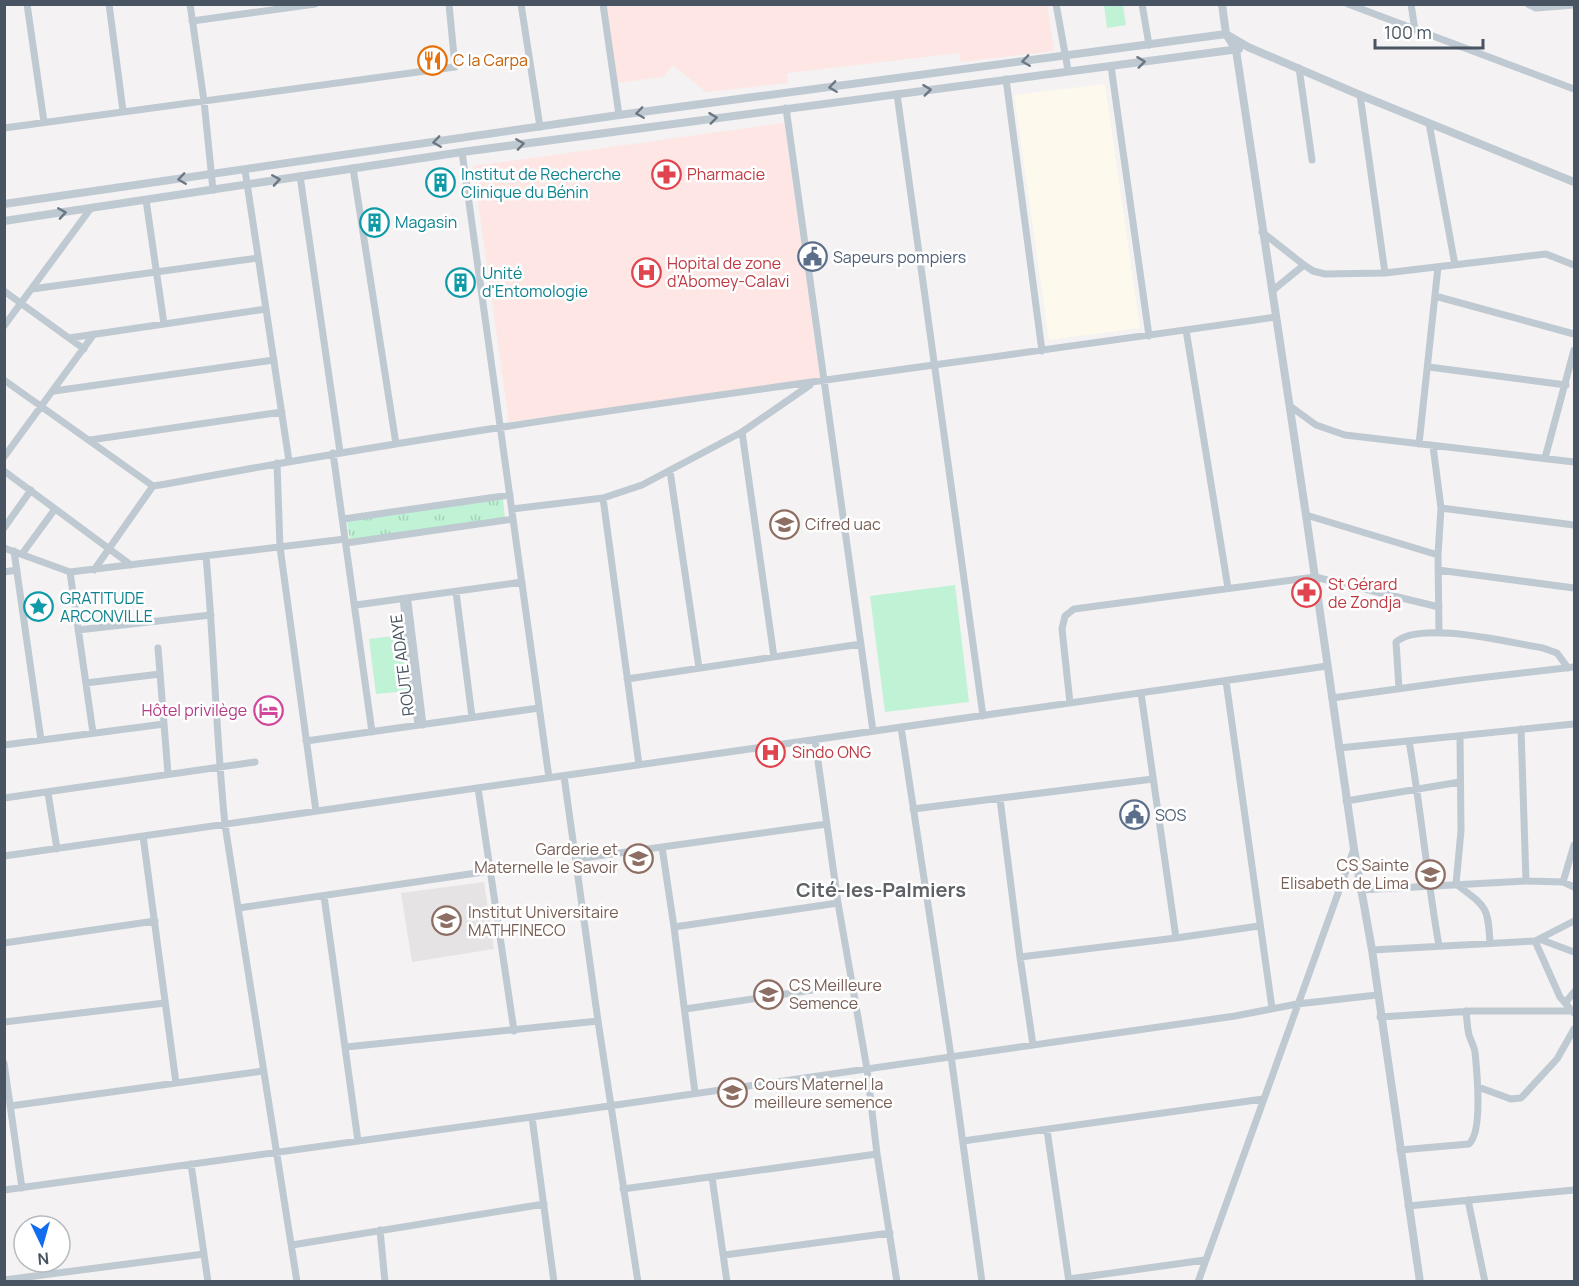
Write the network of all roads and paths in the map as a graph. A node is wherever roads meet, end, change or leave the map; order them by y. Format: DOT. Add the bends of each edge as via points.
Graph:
graph roads {
  1 [pos="27,4"];
  2 [pos="109,4"];
  3 [pos="190,4"];
  4 [pos="315,4"];
  5 [pos="449,4"];
  6 [pos="520,4"];
  7 [pos="603,4"];
  8 [pos="1056,4"];
  9 [pos="1142,4"];
  10 [pos="1222,4"];
  11 [pos="1348,4"];
  12 [pos="1411,4"];
  13 [pos="1528,4"];
  14 [pos="1575,5"];
  15 [pos="1536,6"];
  16 [pos="192,21"];
  17 [pos="1415,30"];
  18 [pos="1226,34"];
  19 [pos="1149,45"];
  20 [pos="1248,47"];
  21 [pos="1236,50"];
  22 [pos="1065,56"];
  23 [pos="1111,66"];
  24 [pos="1299,69"];
  25 [pos="1068,70"];
  26 [pos="1006,79"];
  27 [pos="1575,89"];
  28 [pos="897,94"];
  29 [pos="1360,94"];
  30 [pos="204,101"];
  31 [pos="786,108"];
  32 [pos="123,111"];
  33 [pos="620,115"];
  34 [pos="44,122"];
  35 [pos="1429,123"];
  36 [pos="540,127"];
  37 [pos="4,128"];
  38 [pos="462,152"];
  39 [pos="1312,160"];
  40 [pos="353,168"];
  41 [pos="244,170"];
  42 [pos="211,174"];
  43 [pos="300,176"];
  44 [pos="1575,182"];
  45 [pos="247,184"];
  46 [pos="213,190"];
  47 [pos="146,200"];
  48 [pos="4,204"];
  49 [pos="91,208"];
  50 [pos="4,221"];
  51 [pos="1262,232"];
  52 [pos="258,258"];
  53 [pos="1304,265"];
  54 [pos="1455,265"];
  55 [pos="1575,265"];
  56 [pos="1438,267"];
  57 [pos="156,273"];
  58 [pos="1385,273"];
  59 [pos="32,289"];
  60 [pos="4,291"];
  61 [pos="1272,291"];
  62 [pos="1435,296"];
  63 [pos="21,304"];
  64 [pos="266,309"];
  65 [pos="1276,317"];
  66 [pos="164,324"];
  67 [pos="4,326"];
  68 [pos="1186,330"];
  69 [pos="94,334"];
  70 [pos="1575,334"];
  71 [pos="1149,336"];
  72 [pos="69,338"];
  73 [pos="84,349"];
  74 [pos="1575,350"];
  75 [pos="1042,351"];
  76 [pos="274,360"];
  77 [pos="935,365"];
  78 [pos="1429,367"];
  79 [pos="4,380"];
  80 [pos="824,381"];
  81 [pos="812,383"];
  82 [pos="1566,385"];
  83 [pos="54,390"];
  84 [pos="42,406"];
  85 [pos="1290,406"];
  86 [pos="282,412"];
  87 [pos="500,428"];
  88 [pos="742,432"];
  89 [pos="90,440"];
  90 [pos="396,444"];
  91 [pos="1419,444"];
  92 [pos="1433,446"];
  93 [pos="336,453"];
  94 [pos="4,457"];
  95 [pos="1545,458"];
  96 [pos="289,461"];
  97 [pos="1575,462"];
  98 [pos="277,463"];
  99 [pos="4,471"];
  100 [pos="670,471"];
  101 [pos="153,486"];
  102 [pos="31,490"];
  103 [pos="510,495"];
  104 [pos="603,498"];
  105 [pos="1441,508"];
  106 [pos="55,509"];
  107 [pos="512,509"];
  108 [pos="1306,515"];
  109 [pos="343,519"];
  110 [pos="513,519"];
  111 [pos="1575,525"];
  112 [pos="4,528"];
  113 [pos="346,541"];
  114 [pos="280,547"];
  115 [pos="4,548"];
  116 [pos="109,548"];
  117 [pos="18,553"];
  118 [pos="1438,555"];
  119 [pos="206,556"];
  120 [pos="131,565"];
  121 [pos="17,570"];
  122 [pos="94,570"];
  123 [pos="1438,570"];
  124 [pos="4,572"];
  125 [pos="70,572"];
  126 [pos="1315,577"];
  127 [pos="522,582"];
  128 [pos="1228,588"];
  129 [pos="1575,588"];
  130 [pos="456,592"];
  131 [pos="405,600"];
  132 [pos="356,606"];
  133 [pos="1439,607"];
  134 [pos="211,615"];
  135 [pos="78,630"];
  136 [pos="1439,632"];
  137 [pos="861,644"];
  138 [pos="158,648"];
  139 [pos="774,657"];
  140 [pos="1328,666"];
  141 [pos="699,668"];
  142 [pos="1571,668"];
  143 [pos="160,674"];
  144 [pos="627,679"];
  145 [pos="1226,681"];
  146 [pos="86,683"];
  147 [pos="1399,689"];
  148 [pos="1141,693"];
  149 [pos="1332,698"];
  150 [pos="1070,703"];
  151 [pos="539,708"];
  152 [pos="983,716"];
  153 [pos="472,717"];
  154 [pos="164,724"];
  155 [pos="1575,724"];
  156 [pos="421,725"];
  157 [pos="901,727"];
  158 [pos="1521,729"];
  159 [pos="873,731"];
  160 [pos="372,732"];
  161 [pos="93,733"];
  162 [pos="1460,736"];
  163 [pos="41,740"];
  164 [pos="815,740"];
  165 [pos="306,741"];
  166 [pos="1409,741"];
  167 [pos="4,745"];
  168 [pos="1339,748"];
  169 [pos="255,762"];
  170 [pos="639,765"];
  171 [pos="219,767"];
  172 [pos="168,774"];
  173 [pos="564,776"];
  174 [pos="549,778"];
  175 [pos="1154,779"];
  176 [pos="1460,782"];
  177 [pos="477,788"];
  178 [pos="1418,789"];
  179 [pos="48,792"];
  180 [pos="4,798"];
  181 [pos="1000,799"];
  182 [pos="1346,801"];
  183 [pos="913,809"];
  184 [pos="316,812"];
  185 [pos="826,824"];
  186 [pos="225,825"];
  187 [pos="143,836"];
  188 [pos="1575,845"];
  189 [pos="662,848"];
  190 [pos="57,849"];
  191 [pos="1354,849"];
  192 [pos="4,856"];
  193 [pos="576,859"];
  194 [pos="490,871"];
  195 [pos="1526,881"];
  196 [pos="1563,882"];
  197 [pos="1456,884"];
  198 [pos="1428,886"];
  199 [pos="1575,887"];
  200 [pos="1360,890"];
  201 [pos="324,896"];
  202 [pos="838,903"];
  203 [pos="239,908"];
  204 [pos="154,921"];
  205 [pos="1575,921"];
  206 [pos="1259,926"];
  207 [pos="674,927"];
  208 [pos="1176,938"];
  209 [pos="1537,940"];
  210 [pos="4,943"];
  211 [pos="1490,943"];
  212 [pos="1438,946"];
  213 [pos="1372,950"];
  214 [pos="1575,952"];
  215 [pos="1020,957"];
  216 [pos="852,984"];
  217 [pos="1575,992"];
  218 [pos="1377,994"];
  219 [pos="165,1003"];
  220 [pos="1565,1003"];
  221 [pos="1297,1004"];
  222 [pos="1272,1008"];
  223 [pos="685,1009"];
  224 [pos="1466,1011"];
  225 [pos="1573,1012"];
  226 [pos="1380,1017"];
  227 [pos="598,1021"];
  228 [pos="4,1022"];
  229 [pos="1575,1029"];
  230 [pos="514,1031"];
  231 [pos="1034,1045"];
  232 [pos="346,1047"];
  233 [pos="951,1056"];
  234 [pos="4,1063"];
  235 [pos="867,1069"];
  236 [pos="263,1071"];
  237 [pos="176,1083"];
  238 [pos="1478,1087"];
  239 [pos="695,1093"];
  240 [pos="1263,1099"];
  241 [pos="610,1105"];
  242 [pos="10,1106"];
  243 [pos="532,1117"];
  244 [pos="1047,1130"];
  245 [pos="358,1141"];
  246 [pos="963,1141"];
  247 [pos="1400,1150"];
  248 [pos="276,1152"];
  249 [pos="877,1154"];
  250 [pos="191,1164"];
  251 [pos="712,1177"];
  252 [pos="22,1188"];
  253 [pos="623,1189"];
  254 [pos="4,1190"];
  255 [pos="1575,1190"];
  256 [pos="1468,1200"];
  257 [pos="544,1204"];
  258 [pos="1408,1206"];
  259 [pos="380,1230"];
  260 [pos="890,1233"];
  261 [pos="292,1245"];
  262 [pos="204,1254"];
  263 [pos="724,1255"];
  264 [pos="1205,1260"];
  265 [pos="39,1279"];
  266 [pos="4,1280"];
  267 [pos="1069,1280"];
  268 [pos="208,1281"];
  269 [pos="297,1281"];
  270 [pos="385,1281"];
  271 [pos="554,1281"];
  272 [pos="638,1281"];
  273 [pos="728,1281"];
  274 [pos="897,1281"];
  275 [pos="982,1281"];
  276 [pos="1198,1281"];
  277 [pos="1420,1281"];
  278 [pos="1485,1281"];
  1 -- 34 [label="street"];
  2 -- 32 [label="street"];
  3 -- 16 [label="street"];
  4 -- 16 [label="street"];
  5 -- 30 [label="street" via="455,67"];
  6 -- 36 [label="street"];
  7 -- 33 [label="street"];
  8 -- 22 [label="street"];
  9 -- 19 [label="street"];
  10 -- 18 [label="street"];
  11 -- 17 [label="street"];
  12 -- 17 [label="street"];
  13 -- 15 [label="street"];
  14 -- 15 [label="street"];
  16 -- 30 [label="street"];
  17 -- 27 [label="street"];
  18 -- 19 [label="street"];
  18 -- 20 [label="street"];
  18 -- 21 [label="street"];
  19 -- 22 [label="street"];
  20 -- 21 [label="street"];
  20 -- 24 [label="street"];
  23 -- 21 [label="street, one-way"];
  21 -- 51 [label="street"];
  22 -- 25 [label="street"];
  22 -- 33 [label="street, one-way"];
  23 -- 25 [label="street"];
  23 -- 71 [label="street"];
  24 -- 29 [label="street"];
  24 -- 39 [label="street"];
  25 -- 26 [label="street"];
  28 -- 26 [label="street, one-way"];
  26 -- 75 [label="street"];
  28 -- 31 [label="street"];
  28 -- 77 [label="street"];
  29 -- 35 [label="street"];
  29 -- 58 [label="street"];
  30 -- 32 [label="street"];
  30 -- 42 [label="street"];
  38 -- 31 [label="street, one-way"];
  31 -- 80 [label="street"];
  32 -- 34 [label="street"];
  33 -- 36 [label="street"];
  34 -- 37 [label="street"];
  35 -- 44 [label="street"];
  35 -- 54 [label="street"];
  36 -- 41 [label="street, one-way"];
  38 -- 40 [label="street"];
  38 -- 87 [label="street"];
  40 -- 43 [label="street"];
  40 -- 90 [label="street"];
  41 -- 42 [label="street"];
  41 -- 45 [label="street"];
  42 -- 46 [label="street"];
  42 -- 48 [label="street, one-way"];
  45 -- 43 [label="street, one-way"];
  43 -- 93 [label="street"];
  45 -- 46 [label="street"];
  45 -- 52 [label="street"];
  46 -- 47 [label="street"];
  47 -- 49 [label="street"];
  47 -- 57 [label="street"];
  50 -- 49 [label="street, one-way"];
  49 -- 59 [label="street"];
  51 -- 53 [label="street"];
  51 -- 61 [label="street"];
  52 -- 57 [label="street"];
  52 -- 64 [label="street"];
  53 -- 58 [label="street" via="1325,274"];
  53 -- 61 [label="street"];
  54 -- 55 [label="street" via="1546,254"];
  54 -- 56 [label="street"];
  56 -- 58 [label="street"];
  56 -- 62 [label="street"];
  57 -- 59 [label="street"];
  57 -- 66 [label="street"];
  59 -- 63 [label="street"];
  60 -- 63 [label="street"];
  61 -- 65 [label="street"];
  62 -- 70 [label="street"];
  62 -- 78 [label="street"];
  63 -- 67 [label="street"];
  63 -- 72 [label="street"];
  64 -- 66 [label="street"];
  64 -- 76 [label="street"];
  65 -- 68 [label="street"];
  65 -- 85 [label="street"];
  66 -- 69 [label="street"];
  68 -- 71 [label="street"];
  68 -- 128 [label="street"];
  69 -- 72 [label="street"];
  69 -- 73 [label="street"];
  71 -- 75 [label="street"];
  72 -- 73 [label="street"];
  73 -- 83 [label="street"];
  74 -- 82 [label="street"];
  75 -- 77 [label="street"];
  76 -- 83 [label="street"];
  76 -- 86 [label="street"];
  77 -- 80 [label="street"];
  77 -- 152 [label="street"];
  78 -- 82 [label="street"];
  78 -- 91 [label="street"];
  79 -- 84 [label="street"];
  80 -- 81 [label="street"];
  80 -- 137 [label="street"];
  81 -- 87 [label="street"];
  81 -- 88 [label="street"];
  82 -- 95 [label="street"];
  83 -- 84 [label="street"];
  84 -- 89 [label="street"];
  84 -- 94 [label="street"];
  85 -- 91 [label="street" via="1316,425 1345,435"];
  85 -- 108 [label="street"];
  86 -- 89 [label="street"];
  86 -- 96 [label="street"];
  87 -- 90 [label="street"];
  87 -- 103 [label="street"];
  88 -- 100 [label="street"];
  88 -- 139 [label="street"];
  89 -- 101 [label="street"];
  90 -- 93 [label="street"];
  91 -- 92 [label="street"];
  92 -- 95 [label="street"];
  92 -- 105 [label="street"];
  93 -- 96 [label="street"];
  93 -- 109 [label="street"];
  95 -- 97 [label="street"];
  96 -- 98 [label="street"];
  98 -- 101 [label="street"];
  98 -- 114 [label="street"];
  99 -- 102 [label="street"];
  100 -- 104 [label="street"];
  100 -- 141 [label="street"];
  101 -- 116 [label="street"];
  102 -- 106 [label="street"];
  102 -- 112 [label="street"];
  103 -- 107 [label="street"];
  103 -- 109 [label="street"];
  104 -- 107 [label="street"];
  104 -- 144 [label="street"];
  105 -- 111 [label="street"];
  105 -- 118 [label="street"];
  106 -- 116 [label="street"];
  106 -- 117 [label="street"];
  107 -- 110 [label="street"];
  108 -- 118 [label="street"];
  108 -- 126 [label="street"];
  109 -- 113 [label="street"];
  110 -- 113 [label="street"];
  110 -- 127 [label="street"];
  113 -- 114 [label="street"];
  113 -- 132 [label="street"];
  114 -- 119 [label="street"];
  114 -- 165 [label="street"];
  115 -- 117 [label="street"];
  116 -- 120 [label="street"];
  116 -- 122 [label="street"];
  117 -- 121 [label="street"];
  117 -- 125 [label="street"];
  118 -- 123 [label="street"];
  119 -- 120 [label="street"];
  119 -- 134 [label="street"];
  120 -- 122 [label="street"];
  121 -- 124 [label="street"];
  121 -- 163 [label="street"];
  122 -- 125 [label="street"];
  123 -- 129 [label="street"];
  123 -- 133 [label="street"];
  125 -- 135 [label="street"];
  126 -- 128 [label="street"];
  126 -- 133 [label="street"];
  126 -- 140 [label="street"];
  127 -- 130 [label="street"];
  127 -- 151 [label="street"];
  128 -- 150 [label="street" via="1074,609 1065,616 1062,629"];
  130 -- 131 [label="street"];
  130 -- 153 [label="street"];
  131 -- 132 [label="street"];
  131 -- 156 [label="street"];
  132 -- 160 [label="street"];
  133 -- 136 [label="street"];
  134 -- 135 [label="street"];
  134 -- 171 [label="street"];
  135 -- 146 [label="street"];
  136 -- 142 [label="street" via="1543,648 1557,653"];
  136 -- 147 [label="street" via="1402,636 1396,642"];
  137 -- 139 [label="street"];
  137 -- 159 [label="street"];
  138 -- 143 [label="street"];
  139 -- 141 [label="street"];
  140 -- 145 [label="street"];
  140 -- 149 [label="street"];
  141 -- 144 [label="street"];
  142 -- 147 [label="street"];
  143 -- 146 [label="street"];
  143 -- 154 [label="street"];
  144 -- 170 [label="street"];
  145 -- 148 [label="street"];
  145 -- 206 [label="street"];
  146 -- 161 [label="street"];
  147 -- 149 [label="street"];
  148 -- 150 [label="street"];
  148 -- 175 [label="street"];
  149 -- 168 [label="street"];
  150 -- 152 [label="street"];
  151 -- 153 [label="street"];
  151 -- 174 [label="street"];
  152 -- 157 [label="street"];
  153 -- 156 [label="street"];
  154 -- 161 [label="street"];
  154 -- 172 [label="street"];
  155 -- 158 [label="street"];
  156 -- 160 [label="street"];
  157 -- 159 [label="street"];
  157 -- 183 [label="street"];
  158 -- 162 [label="street"];
  158 -- 195 [label="street"];
  159 -- 164 [label="street"];
  160 -- 165 [label="street"];
  161 -- 163 [label="street"];
  162 -- 166 [label="street"];
  162 -- 176 [label="street"];
  163 -- 167 [label="street"];
  164 -- 170 [label="street"];
  164 -- 185 [label="street"];
  165 -- 184 [label="street"];
  166 -- 168 [label="street"];
  166 -- 178 [label="street"];
  168 -- 182 [label="street"];
  169 -- 171 [label="street"];
  170 -- 173 [label="street"];
  171 -- 172 [label="street"];
  171 -- 186 [label="street"];
  172 -- 179 [label="street"];
  173 -- 174 [label="street"];
  173 -- 193 [label="street"];
  174 -- 177 [label="street"];
  175 -- 181 [label="street"];
  175 -- 208 [label="street"];
  176 -- 178 [label="street"];
  176 -- 197 [label="street"];
  177 -- 184 [label="street"];
  177 -- 194 [label="street"];
  178 -- 182 [label="street"];
  178 -- 198 [label="street"];
  179 -- 180 [label="street"];
  179 -- 190 [label="street"];
  181 -- 183 [label="street"];
  181 -- 215 [label="street"];
  182 -- 191 [label="street"];
  183 -- 233 [label="street"];
  184 -- 186 [label="street"];
  185 -- 189 [label="street"];
  185 -- 202 [label="street"];
  186 -- 187 [label="street"];
  186 -- 203 [label="street"];
  187 -- 190 [label="street"];
  187 -- 204 [label="street"];
  188 -- 196 [label="street"];
  189 -- 193 [label="street"];
  189 -- 207 [label="street"];
  190 -- 192 [label="street"];
  191 -- 200 [label="street"];
  191 -- 221 [label="street"];
  193 -- 227 [label="street"];
  194 -- 201 [label="street"];
  194 -- 230 [label="street"];
  195 -- 196 [label="street"];
  195 -- 197 [label="street"];
  196 -- 199 [label="street"];
  197 -- 198 [label="street"];
  197 -- 211 [label="street" via="1478,901 1489,916"];
  198 -- 200 [label="street"];
  198 -- 212 [label="street"];
  200 -- 213 [label="street"];
  201 -- 203 [label="street"];
  201 -- 232 [label="street"];
  202 -- 207 [label="street"];
  202 -- 216 [label="street"];
  203 -- 236 [label="street"];
  204 -- 210 [label="street"];
  204 -- 219 [label="street"];
  205 -- 209 [label="street"];
  206 -- 208 [label="street"];
  206 -- 222 [label="street"];
  207 -- 223 [label="street"];
  208 -- 215 [label="street"];
  209 -- 211 [label="street"];
  209 -- 214 [label="street"];
  209 -- 220 [label="street"];
  211 -- 212 [label="street"];
  212 -- 213 [label="street"];
  213 -- 218 [label="street"];
  215 -- 231 [label="street"];
  216 -- 223 [label="street"];
  216 -- 235 [label="street"];
  217 -- 220 [label="street"];
  218 -- 221 [label="street"];
  218 -- 226 [label="street"];
  219 -- 228 [label="street"];
  219 -- 237 [label="street"];
  220 -- 225 [label="street"];
  221 -- 222 [label="street"];
  221 -- 240 [label="street"];
  222 -- 231 [label="street"];
  223 -- 239 [label="street"];
  224 -- 225 [label="street"];
  224 -- 226 [label="street"];
  224 -- 238 [label="street"];
  226 -- 247 [label="street"];
  227 -- 230 [label="street"];
  227 -- 241 [label="street"];
  229 -- 238 [label="street" via="1557,1059 1521,1098 1511,1099"];
  230 -- 232 [label="street"];
  231 -- 233 [label="street"];
  232 -- 245 [label="street"];
  233 -- 235 [label="street"];
  233 -- 246 [label="street"];
  234 -- 242 [label="street"];
  235 -- 239 [label="street"];
  235 -- 249 [label="street"];
  236 -- 237 [label="street"];
  236 -- 248 [label="street"];
  237 -- 242 [label="street"];
  238 -- 247 [label="street" via="1477,1131 1469,1144"];
  239 -- 241 [label="street"];
  240 -- 244 [label="street"];
  240 -- 264 [label="street"];
  241 -- 243 [label="street"];
  241 -- 253 [label="street"];
  242 -- 252 [label="street"];
  243 -- 245 [label="street"];
  243 -- 257 [label="street"];
  244 -- 246 [label="street"];
  244 -- 267 [label="street"];
  245 -- 248 [label="street"];
  246 -- 275 [label="street"];
  247 -- 258 [label="street"];
  248 -- 250 [label="street"];
  248 -- 261 [label="street"];
  249 -- 251 [label="street"];
  249 -- 260 [label="street"];
  250 -- 252 [label="street"];
  250 -- 262 [label="street"];
  251 -- 253 [label="street"];
  251 -- 263 [label="street"];
  252 -- 254 [label="street"];
  253 -- 272 [label="street"];
  255 -- 256 [label="street"];
  256 -- 258 [label="street"];
  256 -- 278 [label="street"];
  257 -- 259 [label="street"];
  257 -- 271 [label="street"];
  258 -- 277 [label="street"];
  259 -- 261 [label="street"];
  259 -- 270 [label="street"];
  260 -- 263 [label="street"];
  260 -- 274 [label="street"];
  261 -- 269 [label="street"];
  262 -- 265 [label="street"];
  262 -- 268 [label="street"];
  263 -- 273 [label="street"];
  264 -- 267 [label="street"];
  264 -- 276 [label="street"];
  265 -- 266 [label="street"];
}
